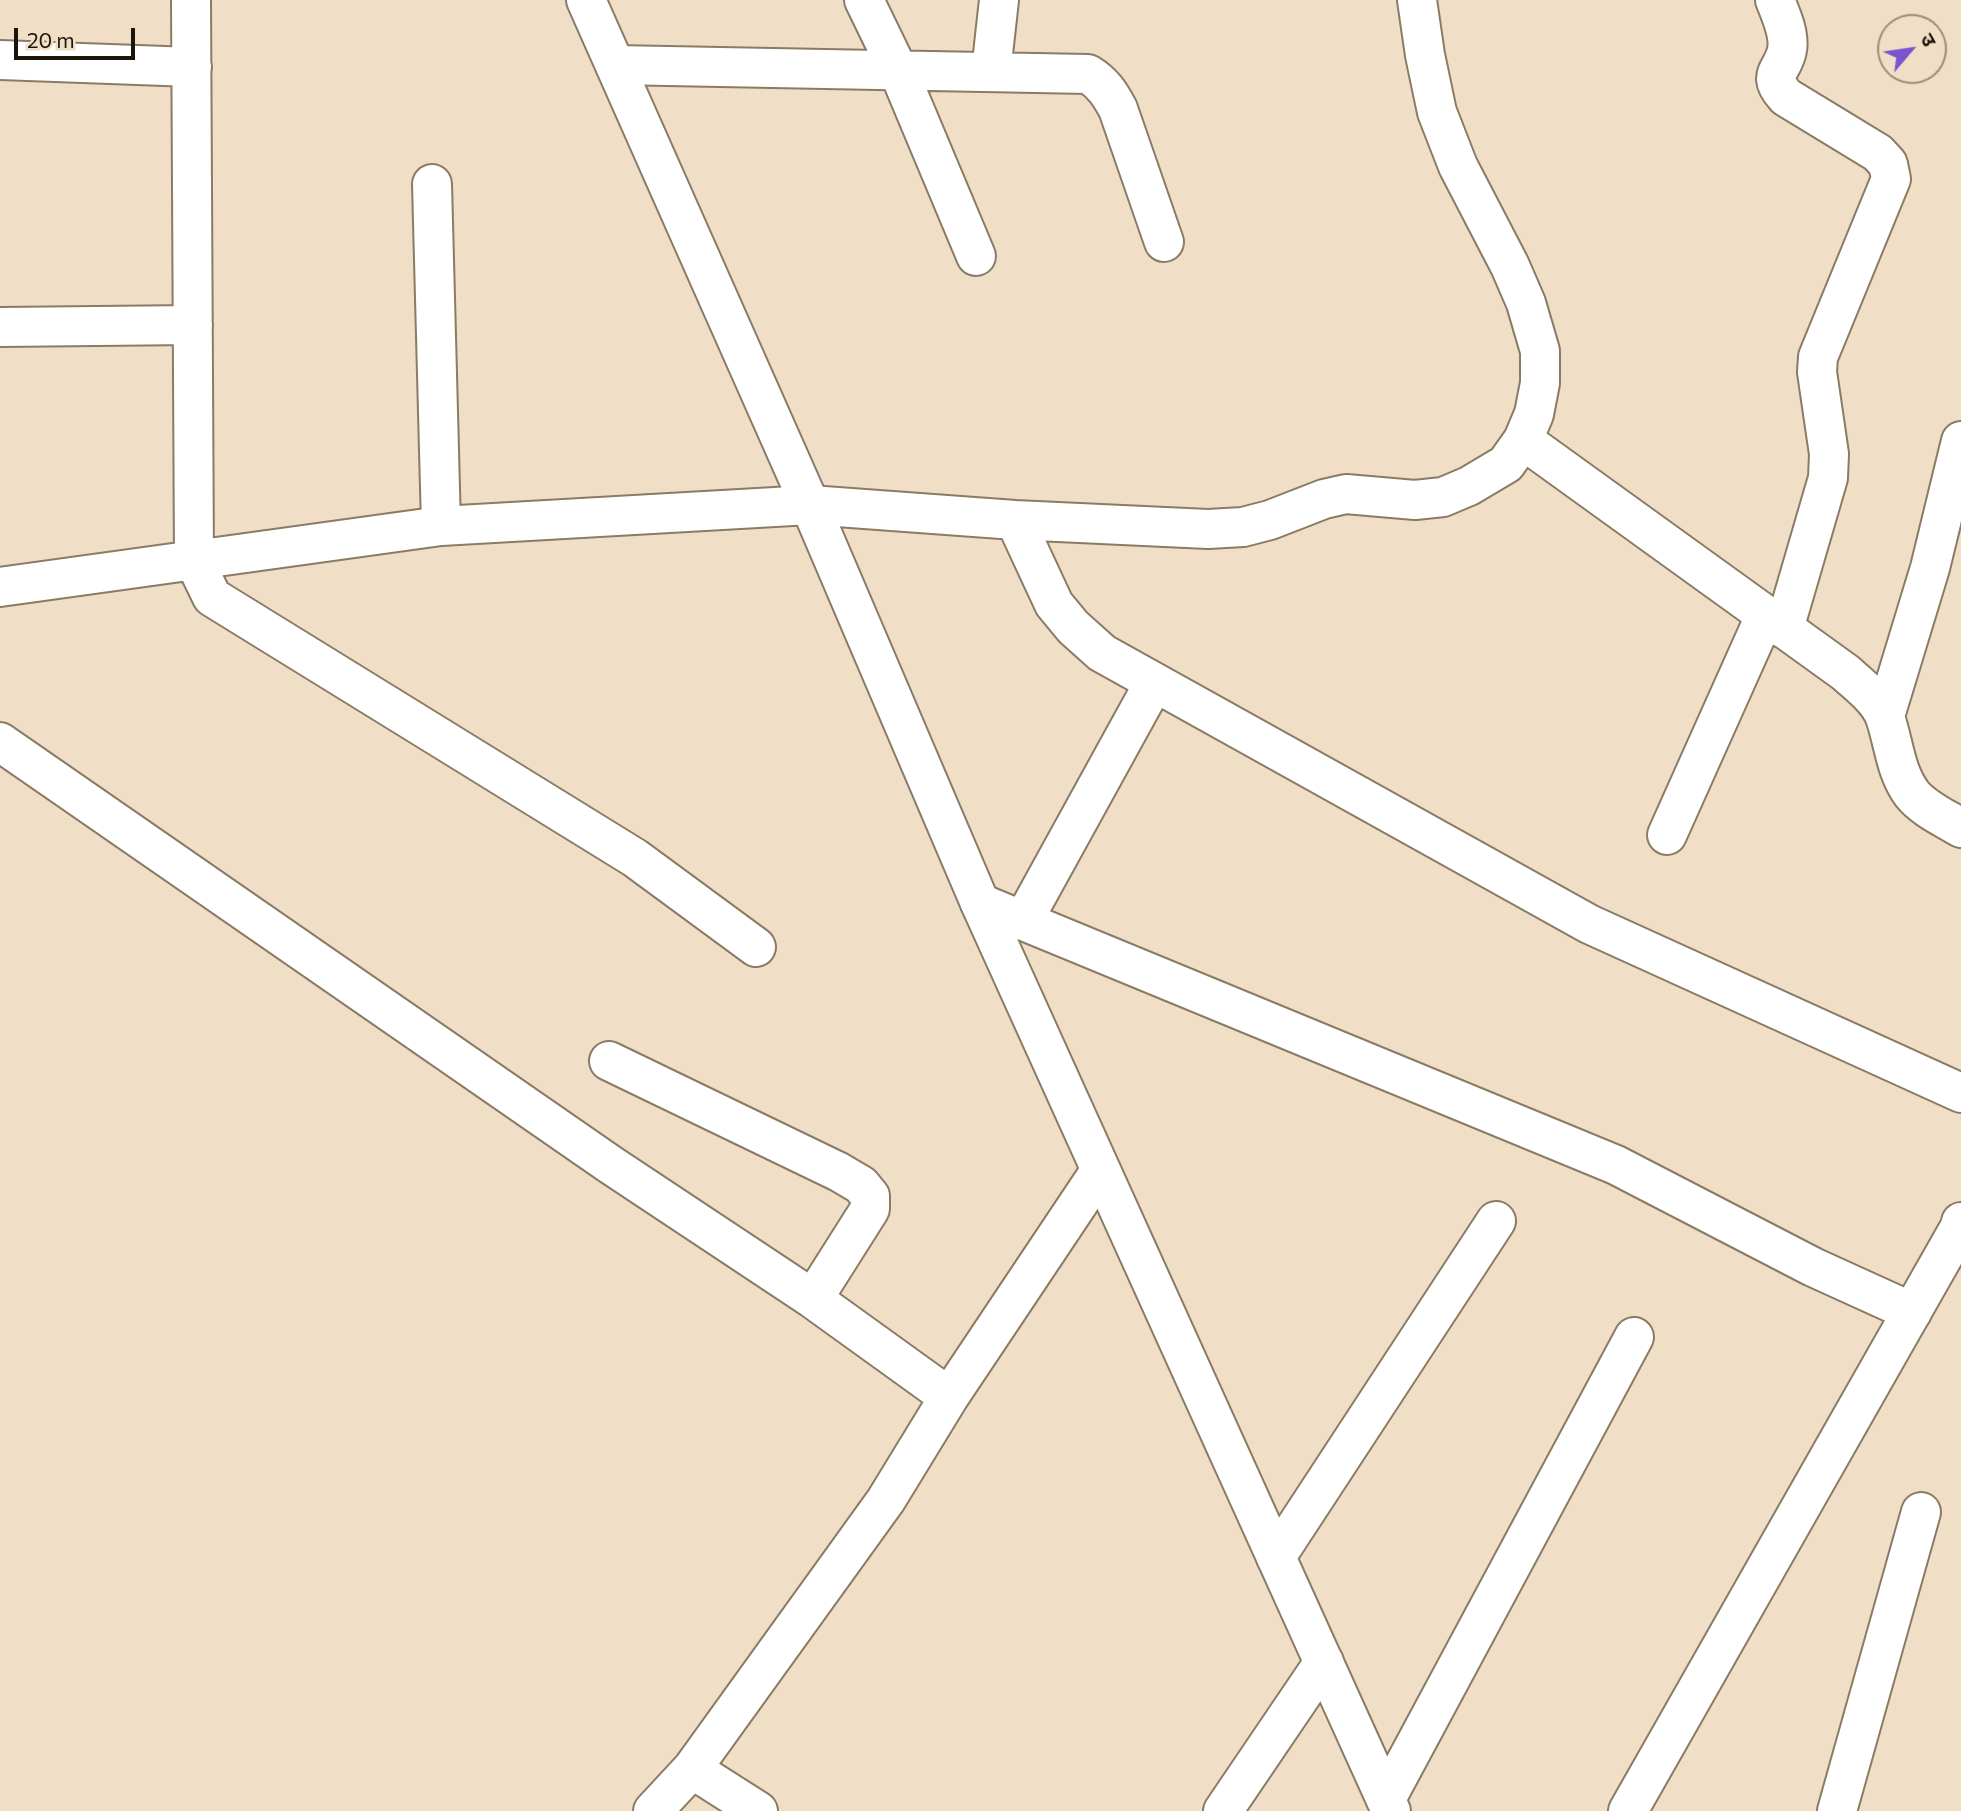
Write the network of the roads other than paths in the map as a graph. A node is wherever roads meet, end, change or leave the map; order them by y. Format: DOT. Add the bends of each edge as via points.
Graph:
graph roads {
  1 [pos="191,0"];
  2 [pos="586,0"];
  3 [pos="864,0"];
  4 [pos="999,0"];
  5 [pos="1417,0"];
  6 [pos="1775,0"];
  7 [pos="0,60"];
  8 [pos="615,65"];
  9 [pos="192,67"];
  10 [pos="898,70"];
  11 [pos="991,72"];
  12 [pos="432,184"];
  13 [pos="1164,242"];
  14 [pos="976,256"];
  15 [pos="193,325"];
  16 [pos="0,327"];
  17 [pos="1523,440"];
  18 [pos="1961,441"];
  19 [pos="810,505"];
  20 [pos="1015,520"];
  21 [pos="441,526"];
  22 [pos="194,561"];
  23 [pos="0,587"];
  24 [pos="1775,622"];
  25 [pos="1154,683"];
  26 [pos="1885,716"];
  27 [pos="0,742"];
  28 [pos="1961,828"];
  29 [pos="1667,835"];
  30 [pos="980,903"];
  31 [pos="1023,921"];
  32 [pos="757,947"];
  33 [pos="609,1061"];
  34 [pos="1961,1093"];
  35 [pos="1100,1171"];
  36 [pos="1496,1221"];
  37 [pos="1961,1222"];
  38 [pos="813,1299"];
  39 [pos="1912,1312"];
  40 [pos="1634,1337"];
  41 [pos="949,1398"];
  42 [pos="1921,1513"];
  43 [pos="1276,1557"];
  44 [pos="1324,1662"];
  45 [pos="692,1769"];
  46 [pos="1388,1805"];
  47 [pos="653,1811"];
  48 [pos="758,1811"];
  49 [pos="1223,1811"];
  50 [pos="1628,1811"];
  51 [pos="1837,1811"];
  1 -- 9 [label="street"];
  2 -- 8 [label="street"];
  3 -- 10 [label="street"];
  4 -- 11 [label="street"];
  5 -- 17 [label="street" via="1437,112 1458,166 1526,303 1540,351 1538,394"];
  6 -- 24 [label="street" via="1787,50 1776,75 1778,88 1878,153 1888,164 1891,179 1818,357 1828,478"];
  7 -- 9 [label="street"];
  8 -- 10 [label="street"];
  8 -- 19 [label="street"];
  9 -- 15 [label="street"];
  10 -- 11 [label="street"];
  10 -- 14 [label="street"];
  11 -- 13 [label="street" via="1088,74 1100,81 1118,110"];
  12 -- 21 [label="street"];
  15 -- 16 [label="street"];
  15 -- 22 [label="street"];
  17 -- 20 [label="street" via="1506,464 1443,498 1346,494 1270,520 1208,529"];
  17 -- 24 [label="street"];
  18 -- 26 [label="street" via="1930,568"];
  19 -- 20 [label="street"];
  19 -- 21 [label="street"];
  19 -- 30 [label="street"];
  20 -- 25 [label="street" via="1054,604 1073,627 1102,653"];
  21 -- 22 [label="street"];
  22 -- 23 [label="street"];
  22 -- 32 [label="street" via="212,597 635,858"];
  24 -- 26 [label="street" via="1846,673"];
  24 -- 29 [label="street"];
  25 -- 31 [label="street"];
  25 -- 34 [label="street" via="1589,924"];
  26 -- 28 [label="street" via="1903,779 1913,795"];
  27 -- 38 [label="street" via="611,1165"];
  30 -- 31 [label="street"];
  30 -- 35 [label="street"];
  31 -- 39 [label="street" via="1616,1165 1813,1267"];
  33 -- 38 [label="street" via="861,1185 870,1196 870,1209"];
  35 -- 41 [label="street"];
  35 -- 43 [label="street"];
  36 -- 43 [label="street"];
  37 -- 39 [label="street"];
  38 -- 41 [label="street"];
  39 -- 50 [label="street"];
  40 -- 46 [label="street"];
  41 -- 45 [label="street" via="886,1500"];
  42 -- 51 [label="street"];
  43 -- 44 [label="street"];
  44 -- 46 [label="street"];
  44 -- 49 [label="street"];
  45 -- 47 [label="street"];
  45 -- 48 [label="street"];
}
